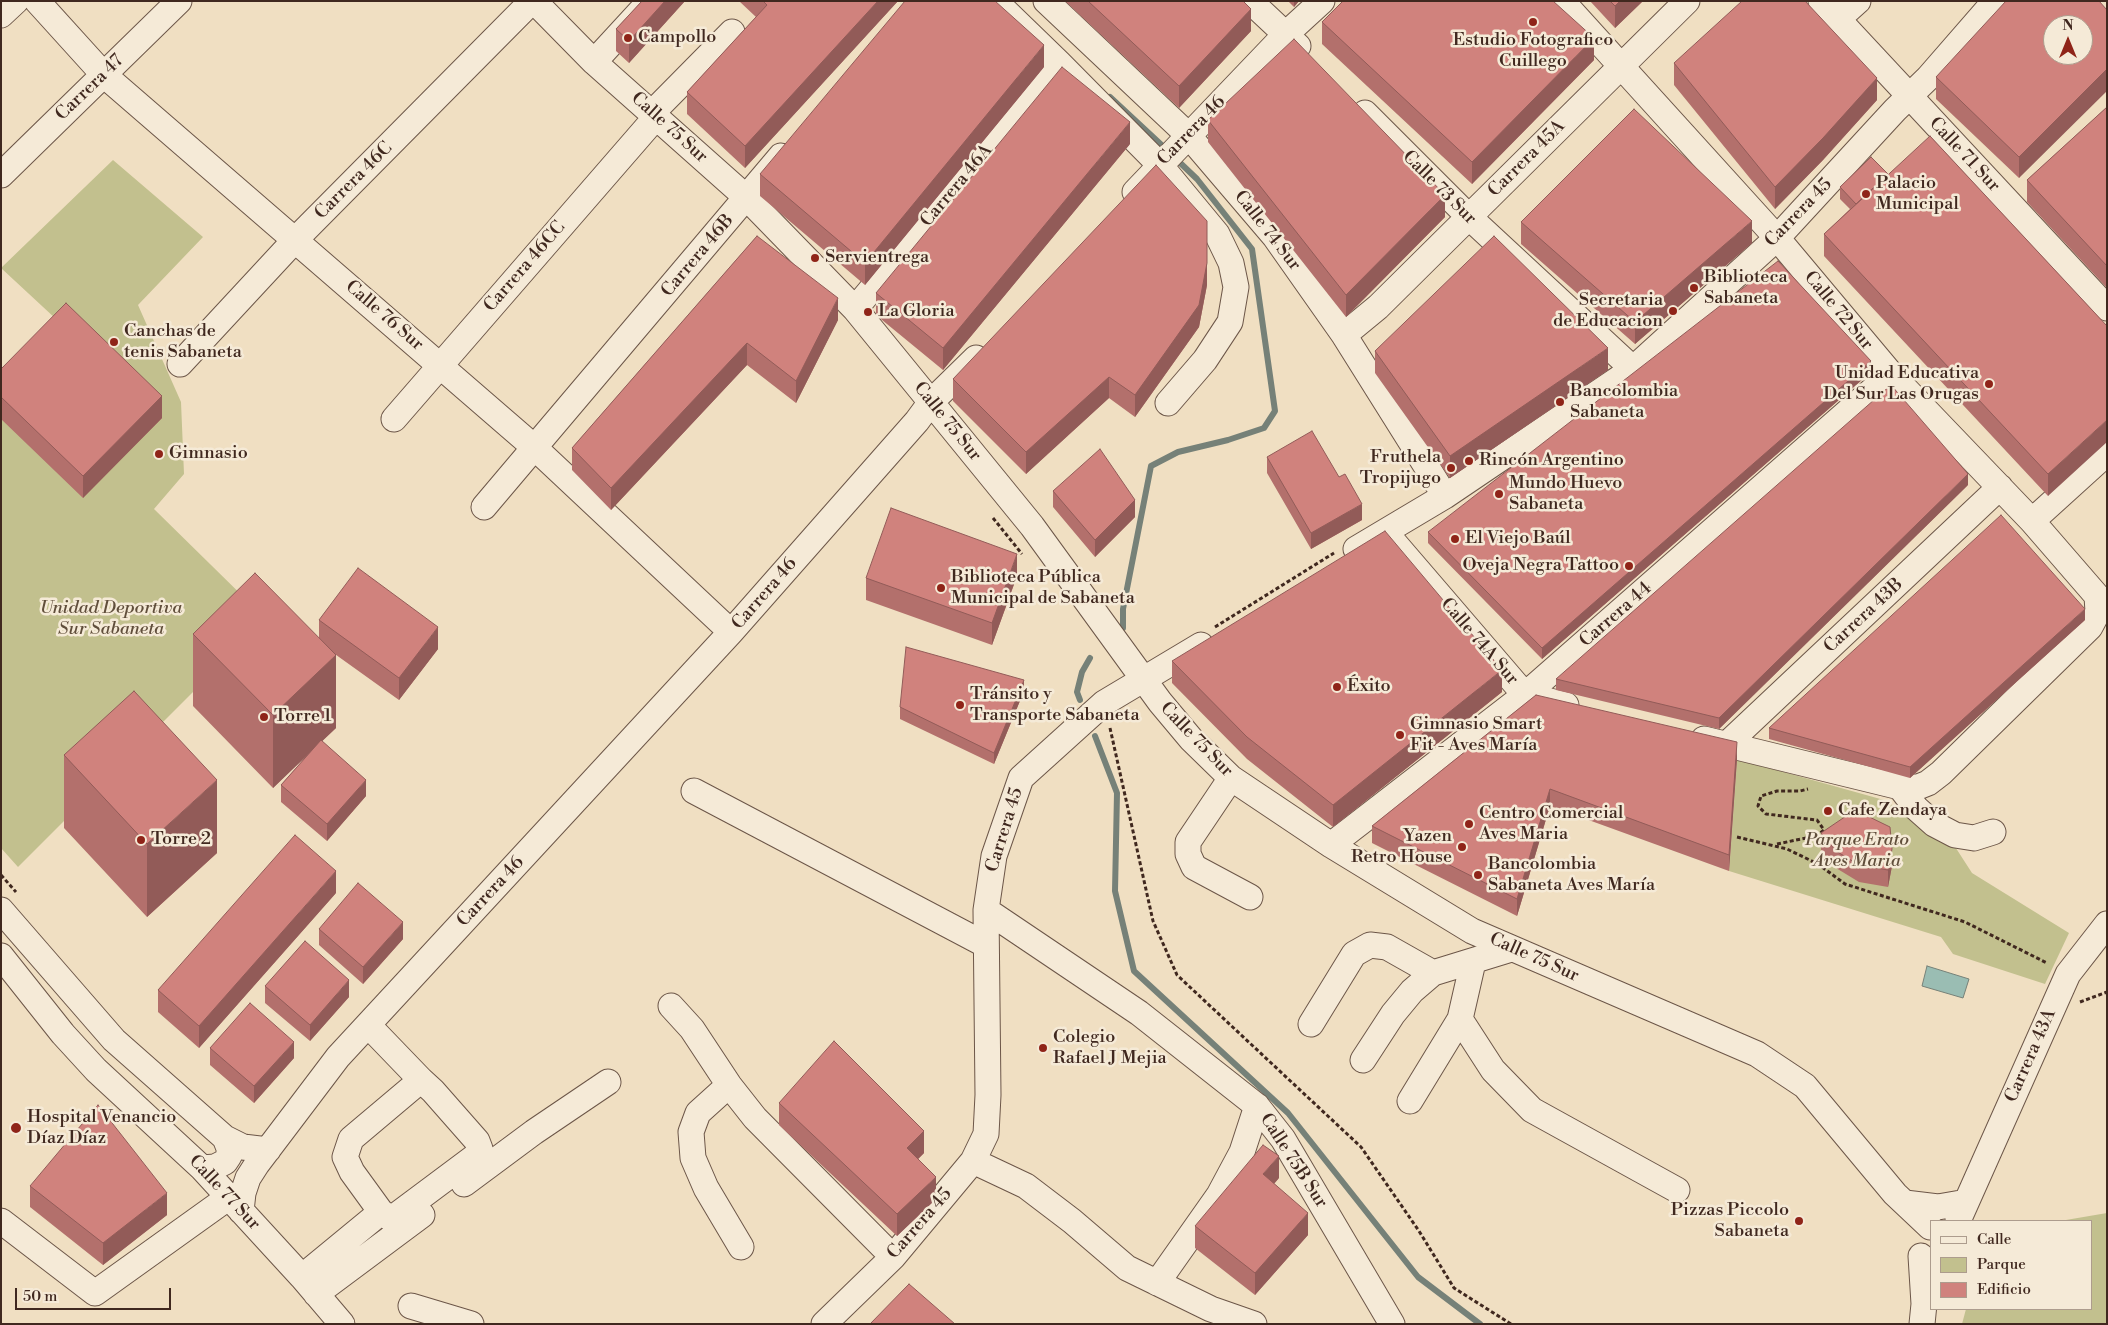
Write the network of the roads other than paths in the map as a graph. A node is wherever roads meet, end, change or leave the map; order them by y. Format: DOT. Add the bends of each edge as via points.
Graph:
graph roads {
  1 [pos="16,1"];
  2 [pos="37,1"];
  3 [pos="179,1"];
  4 [pos="533,1"];
  5 [pos="650,1"];
  6 [pos="995,1"];
  7 [pos="1046,1"];
  8 [pos="1250,1"];
  9 [pos="1322,1"];
  10 [pos="1562,1"];
  11 [pos="1687,1"];
  12 [pos="1821,1"];
  13 [pos="1858,1"];
  14 [pos="1995,1"];
  15 [pos="1,15"];
  16 [pos="1838,19"];
  17 [pos="732,32"];
  18 [pos="1286,34"];
  19 [pos="594,62"];
  20 [pos="1314,62"];
  21 [pos="1059,63"];
  22 [pos="1622,66"];
  23 [pos="104,75"];
  24 [pos="1909,96"];
  25 [pos="1349,97"];
  26 [pos="654,115"];
  27 [pos="797,136"];
  28 [pos="1173,151"];
  29 [pos="1,175"];
  30 [pos="747,198"];
  31 [pos="1120,208"];
  32 [pos="1468,217"];
  33 [pos="1777,238"];
  34 [pos="295,240"];
  35 [pos="2107,308"];
  36 [pos="855,309"];
  37 [pos="1344,335"];
  38 [pos="993,341"];
  39 [pos="180,364"];
  40 [pos="440,364"];
  41 [pos="1633,369"];
  42 [pos="1891,374"];
  43 [pos="931,402"];
  44 [pos="1168,403"];
  45 [pos="394,418"];
  46 [pos="535,448"];
  47 [pos="2107,453"];
  48 [pos="2000,487"];
  49 [pos="1445,496"];
  50 [pos="484,507"];
  51 [pos="2032,521"];
  52 [pos="1384,532"];
  53 [pos="1338,556"];
  54 [pos="1217,631"];
  55 [pos="731,632"];
  56 [pos="1144,680"];
  57 [pos="1525,695"];
  58 [pos="1586,710"];
  59 [pos="1680,733"];
  60 [pos="1726,744"];
  61 [pos="1231,778"];
  62 [pos="1909,787"];
  63 [pos="694,791"];
  64 [pos="1993,832"];
  65 [pos="1331,845"];
  66 [pos="1250,897"];
  67 [pos="1,910"];
  68 [pos="986,910"];
  69 [pos="2107,924"];
  70 [pos="986,945"];
  71 [pos="1511,949"];
  72 [pos="1,956"];
  73 [pos="1473,962"];
  74 [pos="1433,973"];
  75 [pos="671,1006"];
  76 [pos="1460,1019"];
  77 [pos="1310,1024"];
  78 [pos="368,1025"];
  79 [pos="1363,1060"];
  80 [pos="421,1080"];
  81 [pos="608,1082"];
  82 [pos="729,1085"];
  83 [pos="1410,1101"];
  84 [pos="1257,1106"];
  85 [pos="225,1138"];
  86 [pos="268,1150"];
  87 [pos="973,1161"];
  88 [pos="202,1168"];
  89 [pos="1677,1190"];
  90 [pos="1900,1198"];
  91 [pos="235,1204"];
  92 [pos="381,1212"];
  93 [pos="1930,1220"];
  94 [pos="1939,1220"];
  95 [pos="1944,1220"];
  96 [pos="1,1221"];
  97 [pos="741,1247"];
  98 [pos="893,1257"];
  99 [pos="1930,1282"];
  100 [pos="1157,1283"];
  101 [pos="309,1285"];
  102 [pos="1926,1304"];
  103 [pos="411,1306"];
  104 [pos="342,1324"];
  105 [pos="471,1324"];
  106 [pos="824,1324"];
  107 [pos="1254,1324"];
  108 [pos="1392,1324"];
  1 -- 15 [label="street"];
  2 -- 23 [label="street, Calle 76 Sur"];
  3 -- 23 [label="street, Carrera 47"];
  4 -- 19 [label="street, Calle 75 Sur"];
  4 -- 34 [label="street, Carrera 46C"];
  5 -- 19 [label="street"];
  6 -- 21 [label="street, Calle 74 Sur"];
  7 -- 28 [label="street, Calle 74 Sur"];
  8 -- 18 [label="street"];
  9 -- 18 [label="street, Carrera 46"];
  10 -- 22 [label="street, Calle 72 Sur"];
  11 -- 22 [label="street, Carrera 45A"];
  12 -- 16 [label="street, Calle 71 Sur"];
  13 -- 16 [label="street"];
  14 -- 24 [label="street, Carrera 45"];
  16 -- 24 [label="street, Calle 71 Sur"];
  17 -- 26 [label="street, Carrera 46CC"];
  18 -- 20 [label="street"];
  18 -- 28 [label="street, Carrera 46"];
  19 -- 26 [label="street, Calle 75 Sur"];
  21 -- 28 [label="street, Calle 74 Sur"];
  21 -- 36 [label="street, Carrera 46A"];
  22 -- 32 [label="street, Carrera 45A"];
  22 -- 33 [label="street, Calle 72 Sur"];
  23 -- 29 [label="street, Carrera 47"];
  23 -- 34 [label="street, Calle 76 Sur"];
  24 -- 33 [label="street, Carrera 45"];
  24 -- 35 [label="street, Calle 71 Sur" via="2016,197"];
  25 -- 32 [label="street, Calle 73 Sur"];
  26 -- 30 [label="street, Calle 75 Sur"];
  26 -- 40 [label="street, Carrera 46CC"];
  27 -- 30 [label="street, Carrera 46B"];
  28 -- 31 [label="street, Carrera 46"];
  28 -- 37 [label="street, Calle 74 Sur" via="1275,238"];
  28 -- 44 [label="street, Calle 74 Sur" via="1231,264 1236,287 1230,322 1205,360"];
  30 -- 36 [label="street, Calle 75 Sur"];
  30 -- 46 [label="street, Carrera 46B"];
  32 -- 37 [label="street, Carrera 45A" via="1378,307"];
  32 -- 41 [label="street, Calle 73 Sur"];
  33 -- 41 [label="street, Carrera 45"];
  33 -- 42 [label="street, Calle 72 Sur"];
  34 -- 39 [label="street, Carrera 46C"];
  34 -- 40 [label="street, Calle 76 Sur"];
  36 -- 43 [label="street, Calle 75 Sur"];
  37 -- 49 [label="street, Calle 74 Sur"];
  38 -- 43 [label="street, Carrera 46"];
  40 -- 45 [label="street, Carrera 46CC"];
  40 -- 46 [label="street, Calle 76 Sur"];
  41 -- 49 [label="street, Carrera 45"];
  42 -- 48 [label="street, Calle 72 Sur"];
  42 -- 57 [label="street, Carrera 44"];
  43 -- 55 [label="street, Carrera 46"];
  43 -- 56 [label="street, Calle 75 Sur" via="1032,526"];
  46 -- 50 [label="street, Carrera 46B"];
  46 -- 55 [label="street, Calle 76 Sur"];
  47 -- 51 [label="street"];
  48 -- 51 [label="street, Calle 72 Sur"];
  48 -- 60 [label="street, Carrera 43B"];
  49 -- 52 [label="street, Carrera 45"];
  51 -- 62 [label="street, Calle 72 Sur" via="2097,596 2098,612 2090,627 1941,773"];
  52 -- 53 [label="street, Carrera 45"];
  52 -- 57 [label="street, Calle 74A Sur"];
  54 -- 56 [label="street, Carrera 45"];
  55 -- 78 [label="street, Carrera 46"];
  56 -- 61 [label="street, Calle 75 Sur" via="1191,739"];
  56 -- 68 [label="street, Carrera 45" via="1104,703 1021,778 994,856"];
  57 -- 58 [label="street, Calle 74A Sur"];
  57 -- 65 [label="street, Carrera 44"];
  59 -- 60 [label="street"];
  60 -- 62 [label="street"];
  61 -- 65 [label="street, Calle 75 Sur"];
  61 -- 66 [label="street" via="1188,842 1188,854 1194,867"];
  62 -- 64 [label="street" via="1916,808 1934,824 1955,835 1974,838"];
  63 -- 70 [label="street"];
  65 -- 71 [label="street, Calle 75 Sur" via="1472,931"];
  67 -- 85 [label="street" via="114,1040"];
  68 -- 70 [label="street, Carrera 45"];
  68 -- 84 [label="street, Calle 75B Sur" via="1139,1013"];
  69 -- 95 [label="street, Carrera 43A" via="2068,974"];
  70 -- 87 [label="street, Carrera 45" via="986,1134"];
  71 -- 73 [label="street"];
  71 -- 90 [label="street, Calle 75 Sur" via="1757,1054 1805,1086"];
  72 -- 88 [label="street, Calle 77 Sur" via="96,1070"];
  73 -- 74 [label="street"];
  73 -- 76 [label="street"];
  74 -- 77 [label="street" via="1387,947 1370,945 1354,954"];
  74 -- 79 [label="street" via="1393,1014"];
  75 -- 82 [label="street" via="692,1030"];
  76 -- 83 [label="street"];
  76 -- 89 [label="street" via="1492,1070 1532,1110"];
  78 -- 80 [label="street"];
  78 -- 86 [label="street, Carrera 46" via="338,1057"];
  80 -- 92 [label="street" via="351,1140 345,1157"];
  80 -- 92 [label="street" via="434,1091 480,1149 394,1217"];
  81 -- 101 [label="street"];
  82 -- 97 [label="street" via="698,1113 691,1132 692,1158"];
  82 -- 98 [label="street" via="755,1118"];
  84 -- 100 [label="street" via="1242,1152 1218,1195"];
  84 -- 108 [label="street, Calle 75B Sur" via="1284,1140"];
  85 -- 86 [label="street" via="243,1147"];
  85 -- 88 [label="street" via="229,1148 226,1162"];
  86 -- 91 [label="street, Carrera 46"];
  87 -- 98 [label="street, Carrera 45"];
  87 -- 100 [label="street" via="1026,1186 1126,1268"];
  88 -- 91 [label="street, Calle 77 Sur"];
  90 -- 93 [label="street, Calle 75 Sur"];
  90 -- 94 [label="street" via="1938,1207"];
  91 -- 96 [label="street" via="95,1293"];
  91 -- 101 [label="street, Calle 77 Sur"];
  92 -- 101 [label="street"];
  98 -- 106 [label="street, Carrera 45"];
  99 -- 102 [label="street, Calle 75 Sur"];
  100 -- 107 [label="street" via="1211,1309"];
  101 -- 104 [label="street, Calle 77 Sur"];
  103 -- 105 [label="street"];
}
